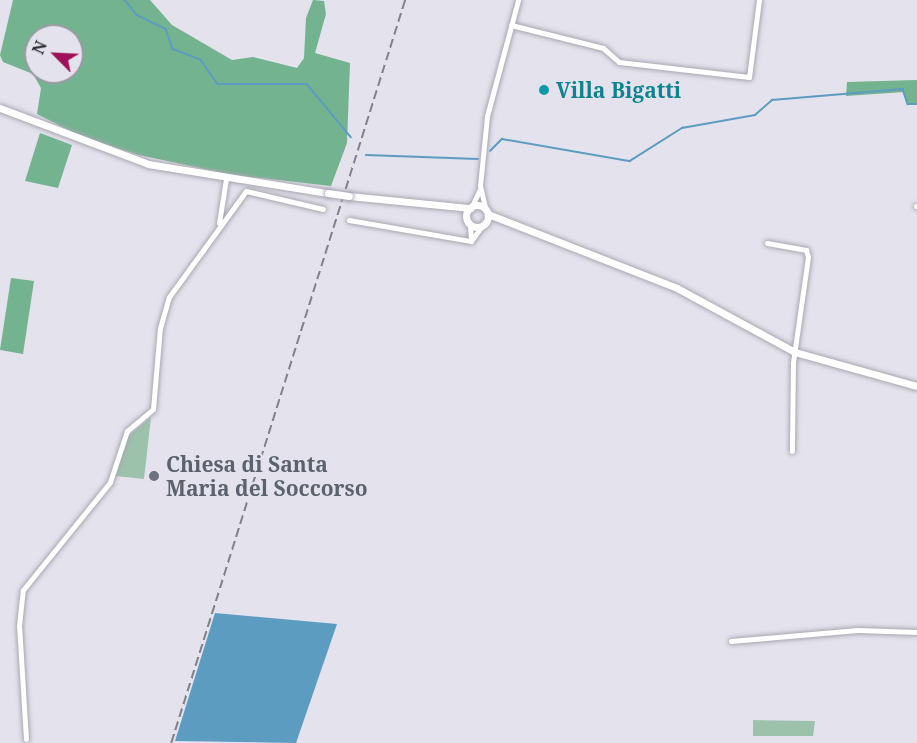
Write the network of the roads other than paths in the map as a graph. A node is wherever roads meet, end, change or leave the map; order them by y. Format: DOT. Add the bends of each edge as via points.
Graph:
graph roads {
  1 [pos="518,0"];
  2 [pos="759,0"];
  3 [pos="511,25"];
  4 [pos="0,108"];
  5 [pos="226,179"];
  6 [pos="480,186"];
  7 [pos="471,207"];
  8 [pos="323,209"];
  9 [pos="449,210"];
  10 [pos="486,210"];
  11 [pos="349,220"];
  12 [pos="469,223"];
  13 [pos="506,224"];
  14 [pos="219,225"];
  15 [pos="484,225"];
  16 [pos="471,241"];
  17 [pos="767,243"];
  18 [pos="795,352"];
  19 [pos="917,386"];
  20 [pos="792,451"];
  21 [pos="917,632"];
  22 [pos="731,641"];
  23 [pos="26,739"];
  1 -- 3 [label="street"];
  2 -- 3 [label="street" via="749,77 619,62 603,48"];
  3 -- 6 [label="street" via="488,106"];
  4 -- 5 [label="street" via="120,156"];
  5 -- 9 [label="street, bridge"];
  5 -- 14 [label="street"];
  6 -- 7 [label="street"];
  6 -- 10 [label="street"];
  7 -- 9 [label="street"];
  7 -- 10 [label="street"];
  7 -- 12 [label="street"];
  8 -- 14 [label="street" via="246,191"];
  9 -- 12 [label="street"];
  10 -- 13 [label="street"];
  10 -- 15 [label="street"];
  11 -- 16 [label="street"];
  12 -- 15 [label="street"];
  12 -- 16 [label="street"];
  13 -- 15 [label="street"];
  13 -- 18 [label="street" via="664,282"];
  14 -- 23 [label="street" via="169,297 160,328 153,409 128,431 110,482 23,590 19,626"];
  15 -- 16 [label="street"];
  17 -- 18 [label="street" via="808,253"];
  18 -- 19 [label="street"];
  18 -- 20 [label="street"];
  21 -- 22 [label="street" via="858,630"];
}
